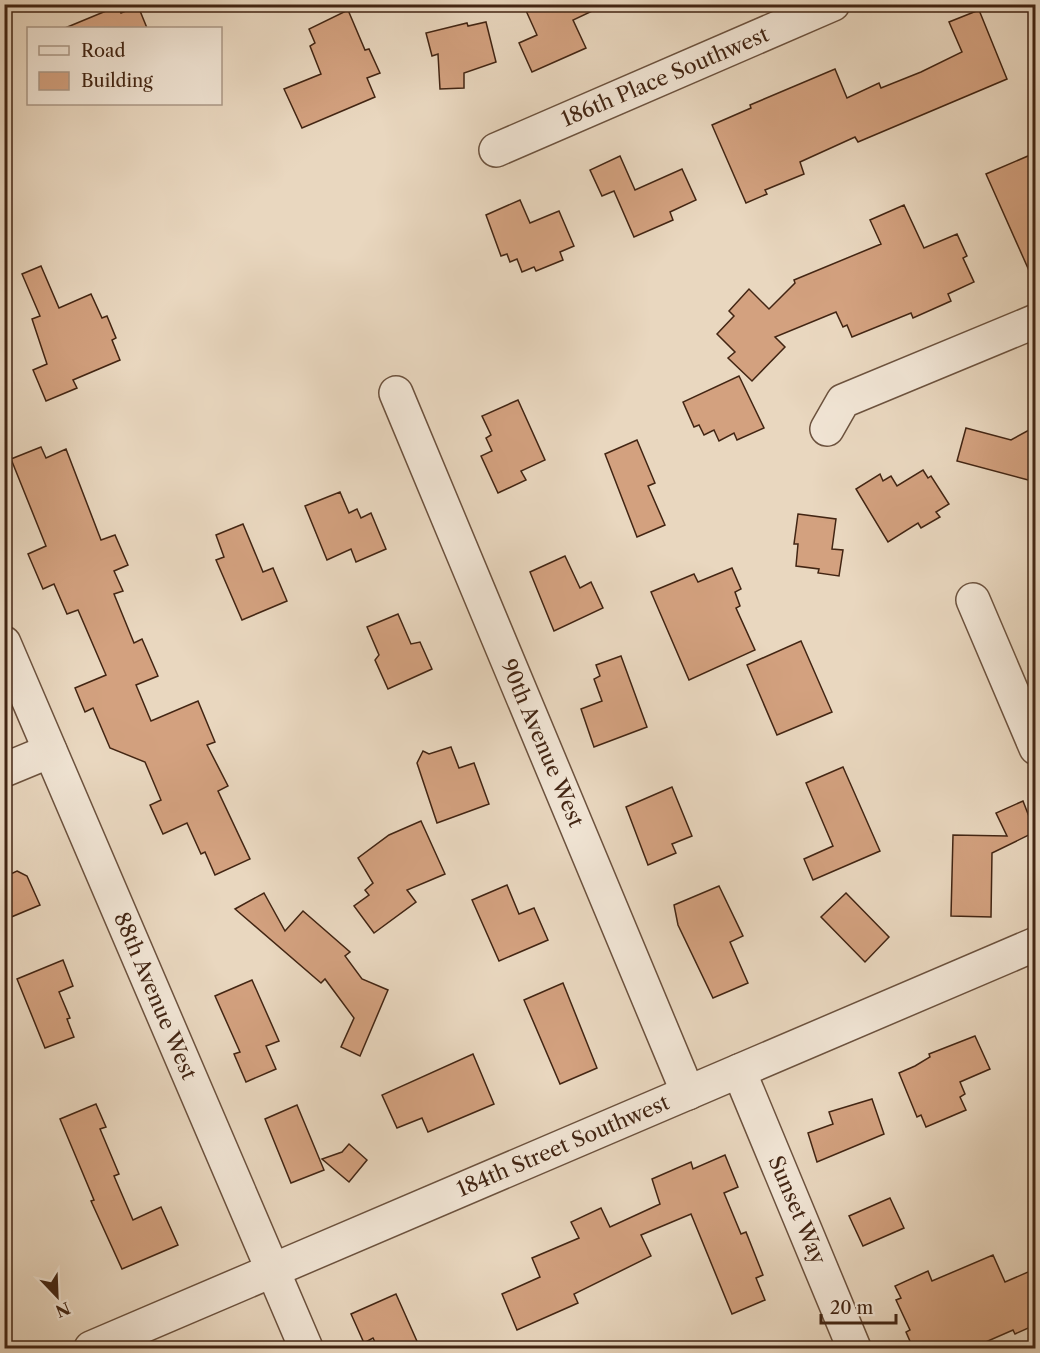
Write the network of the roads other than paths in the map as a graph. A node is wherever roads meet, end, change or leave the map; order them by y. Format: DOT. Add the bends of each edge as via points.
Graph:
graph roads {
  1 [pos="833,4"];
  2 [pos="496,150"];
  3 [pos="1035,321"];
  4 [pos="396,393"];
  5 [pos="827,429"];
  6 [pos="973,600"];
  7 [pos="4,643"];
  8 [pos="1035,748"];
  9 [pos="50,751"];
  10 [pos="4,770"];
  11 [pos="1035,944"];
  12 [pos="739,1071"];
  13 [pos="688,1093"];
  14 [pos="273,1269"];
  15 [pos="91,1348"];
  16 [pos="306,1348"];
  17 [pos="854,1348"];
  1 -- 2 [label="street, 186th Place Southwest"];
  3 -- 5 [label="street" via="843,401"];
  4 -- 13 [label="street, 90th Avenue West"];
  6 -- 8 [label="street"];
  7 -- 9 [label="street, 88th Avenue West"];
  9 -- 10 [label="street"];
  9 -- 14 [label="street, 88th Avenue West"];
  11 -- 12 [label="street, 184th Street Southwest"];
  12 -- 13 [label="street, 184th Street Southwest"];
  12 -- 17 [label="street, Sunset Way"];
  13 -- 14 [label="street, 184th Street Southwest"];
  14 -- 15 [label="street, 184th Street Southwest"];
  14 -- 16 [label="street, 88th Avenue West"];
}
